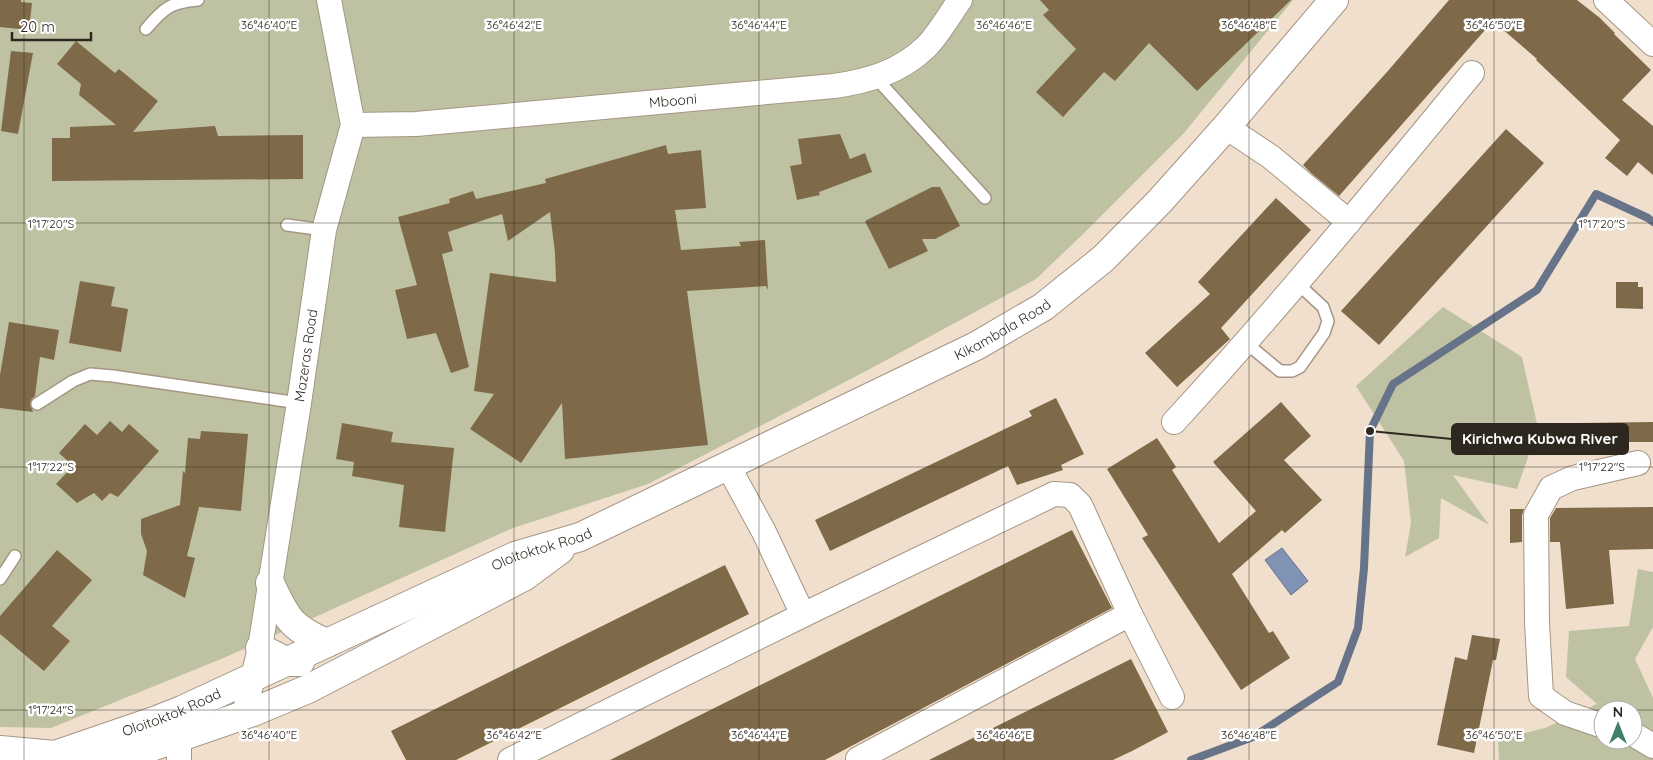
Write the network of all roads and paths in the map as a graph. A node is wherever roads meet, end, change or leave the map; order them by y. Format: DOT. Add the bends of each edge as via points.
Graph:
graph roads {
  1 [pos="198,0"];
  2 [pos="329,0"];
  3 [pos="960,0"];
  4 [pos="1334,0"];
  5 [pos="1606,0"];
  6 [pos="146,29"];
  7 [pos="1653,44"];
  8 [pos="1472,73"];
  9 [pos="876,78"];
  10 [pos="353,125"];
  11 [pos="1226,127"];
  12 [pos="985,198"];
  13 [pos="1349,222"];
  14 [pos="287,225"];
  15 [pos="324,230"];
  16 [pos="1297,283"];
  17 [pos="1246,343"];
  18 [pos="299,403"];
  19 [pos="37,404"];
  20 [pos="1174,422"];
  21 [pos="1638,463"];
  22 [pos="728,466"];
  23 [pos="580,536"];
  24 [pos="15,556"];
  25 [pos="0,579"];
  26 [pos="270,582"];
  27 [pos="803,614"];
  28 [pos="1130,614"];
  29 [pos="327,643"];
  30 [pos="260,648"];
  31 [pos="368,656"];
  32 [pos="288,662"];
  33 [pos="251,679"];
  34 [pos="1172,697"];
  35 [pos="244,714"];
  36 [pos="1593,722"];
  37 [pos="179,749"];
  38 [pos="0,750"];
  39 [pos="55,755"];
  40 [pos="858,759"];
  41 [pos="510,760"];
  1 -- 6 [label="lane" via="182,1 161,11"];
  2 -- 10 [label="street, Mazeras Road"];
  3 -- 9 [label="street, Mbooni" via="926,46 904,64"];
  4 -- 11 [label="main road, Kikambala Road"];
  5 -- 7 [label="street"];
  8 -- 13 [label="street"];
  9 -- 10 [label="street, Mbooni" via="834,86 416,124"];
  9 -- 12 [label="lane"];
  10 -- 15 [label="street, Mazeras Road"];
  11 -- 13 [label="street" via="1270,157"];
  11 -- 22 [label="main road, Kikambala Road" via="1104,258 1043,306 976,346"];
  13 -- 16 [label="street"];
  14 -- 15 [label="lane"];
  15 -- 18 [label="street, Mazeras Road"];
  16 -- 17 [label="street"];
  16 -- 17 [label="lane" via="1323,307 1328,321 1324,333 1300,368 1280,371"];
  17 -- 20 [label="street"];
  18 -- 19 [label="lane" via="90,374"];
  18 -- 26 [label="street, Mazeras Road"];
  21 -- 36 [label="street" via="1573,478 1551,488 1536,515 1541,696 1566,713"];
  22 -- 23 [label="main road, Kikambala Road"];
  22 -- 27 [label="street"];
  23 -- 29 [label="main road, Oloitoktok Road" via="515,556"];
  23 -- 31 [label="main road, Oloitoktok Road" via="524,576"];
  24 -- 25 [label="lane"];
  26 -- 29 [label="main road" via="293,625"];
  26 -- 30 [label="street, Mazeras Road"];
  27 -- 28 [label="street" via="1054,494 1070,495 1080,504"];
  27 -- 41 [label="street"];
  28 -- 34 [label="street"];
  28 -- 40 [label="street"];
  29 -- 32 [label="main road, Oloitoktok Road"];
  30 -- 32 [label="main road"];
  30 -- 33 [label="street, Mazeras Road"];
  31 -- 32 [label="main road" via="328,664"];
  31 -- 35 [label="main road, Oloitoktok Road" via="308,688"];
  32 -- 33 [label="main road, Oloitoktok Road"];
  33 -- 35 [label="street, Mazeras Road"];
  33 -- 39 [label="main road, Oloitoktok Road" via="157,720"];
  35 -- 37 [label="main road, Oloitoktok Road"];
  37 -- 39 [label="main road, Oloitoktok Road" via="91,760"];
  38 -- 39 [label="main road, Oloitoktok Road"];
}
